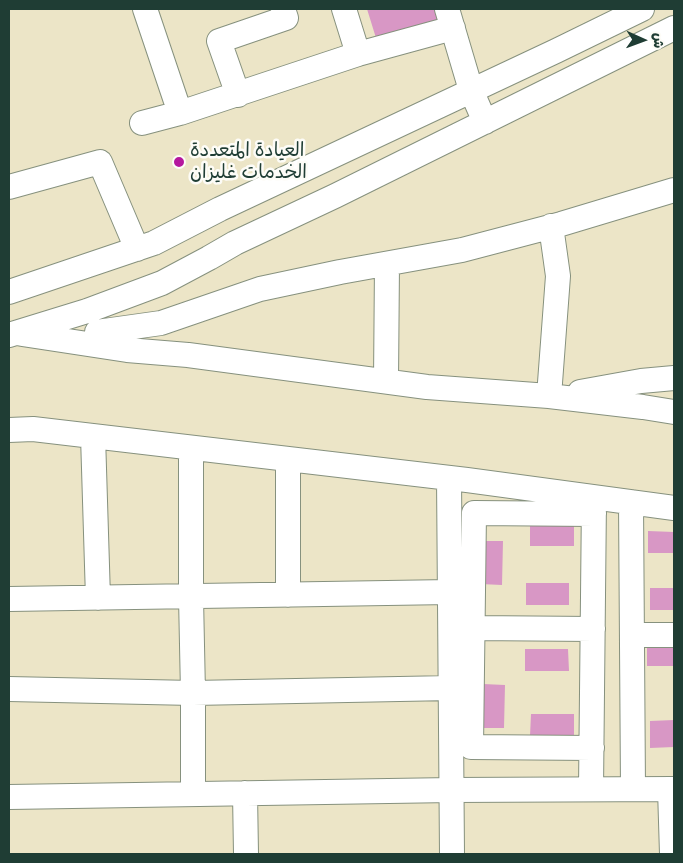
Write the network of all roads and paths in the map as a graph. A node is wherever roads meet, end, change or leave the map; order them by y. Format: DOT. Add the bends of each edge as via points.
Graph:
graph roads {
  1 [pos="145,9"];
  2 [pos="283,9"];
  3 [pos="344,9"];
  4 [pos="642,9"];
  5 [pos="450,18"];
  6 [pos="674,28"];
  7 [pos="358,54"];
  8 [pos="471,90"];
  9 [pos="238,94"];
  10 [pos="180,113"];
  11 [pos="485,122"];
  12 [pos="142,123"];
  13 [pos="9,187"];
  14 [pos="674,190"];
  15 [pos="220,209"];
  16 [pos="551,226"];
  17 [pos="235,243"];
  18 [pos="137,249"];
  19 [pos="387,264"];
  20 [pos="9,292"];
  21 [pos="87,311"];
  22 [pos="97,332"];
  23 [pos="12,334"];
  24 [pos="127,350"];
  25 [pos="674,378"];
  26 [pos="386,381"];
  27 [pos="552,396"];
  28 [pos="674,412"];
  29 [pos="9,430"];
  30 [pos="93,436"];
  31 [pos="191,448"];
  32 [pos="288,460"];
  33 [pos="450,478"];
  34 [pos="631,502"];
  35 [pos="594,505"];
  36 [pos="674,508"];
  37 [pos="450,592"];
  38 [pos="288,595"];
  39 [pos="191,597"];
  40 [pos="98,598"];
  41 [pos="9,599"];
  42 [pos="472,628"];
  43 [pos="593,629"];
  44 [pos="632,635"];
  45 [pos="674,636"];
  46 [pos="451,688"];
  47 [pos="9,689"];
  48 [pos="193,693"];
  49 [pos="592,748"];
  50 [pos="591,789"];
  51 [pos="633,789"];
  52 [pos="672,789"];
  53 [pos="452,790"];
  54 [pos="245,793"];
  55 [pos="193,794"];
  56 [pos="9,797"];
  57 [pos="246,854"];
  58 [pos="452,854"];
  59 [pos="672,854"];
  1 -- 10 [label="street"];
  2 -- 9 [label="street" via="286,18 218,41"];
  3 -- 7 [label="street"];
  4 -- 8 [label="street"];
  5 -- 7 [label="street"];
  5 -- 8 [label="street"];
  6 -- 11 [label="street"];
  7 -- 9 [label="street"];
  8 -- 11 [label="street"];
  8 -- 15 [label="street"];
  9 -- 10 [label="street"];
  10 -- 12 [label="street"];
  11 -- 17 [label="street"];
  13 -- 18 [label="street" via="100,162"];
  14 -- 16 [label="street"];
  15 -- 17 [label="street"];
  15 -- 18 [label="street"];
  16 -- 19 [label="street" via="462,250"];
  16 -- 27 [label="street" via="558,276"];
  17 -- 21 [label="street" via="162,283"];
  18 -- 20 [label="street"];
  19 -- 22 [label="street" via="260,289 160,322"];
  19 -- 26 [label="street"];
  21 -- 22 [label="street"];
  21 -- 23 [label="street"];
  22 -- 24 [label="street"];
  23 -- 24 [label="street"];
  24 -- 26 [label="street"];
  25 -- 27 [label="street"];
  26 -- 27 [label="street"];
  27 -- 28 [label="street"];
  29 -- 30 [label="street" via="33,429"];
  30 -- 31 [label="street"];
  30 -- 40 [label="street"];
  31 -- 32 [label="street"];
  31 -- 39 [label="street"];
  32 -- 33 [label="street"];
  32 -- 38 [label="street"];
  33 -- 35 [label="street"];
  33 -- 37 [label="street"];
  34 -- 35 [label="street"];
  34 -- 36 [label="street"];
  34 -- 44 [label="street"];
  35 -- 42 [label="street" via="474,513"];
  35 -- 43 [label="street"];
  37 -- 38 [label="street"];
  37 -- 46 [label="street"];
  38 -- 39 [label="street"];
  39 -- 40 [label="street"];
  39 -- 48 [label="street"];
  40 -- 41 [label="street"];
  42 -- 43 [label="street"];
  42 -- 49 [label="street" via="471,747"];
  43 -- 49 [label="street"];
  44 -- 45 [label="street"];
  44 -- 51 [label="street"];
  46 -- 48 [label="street"];
  46 -- 53 [label="street"];
  47 -- 48 [label="street"];
  48 -- 55 [label="street"];
  49 -- 50 [label="street"];
  50 -- 51 [label="street"];
  50 -- 53 [label="street"];
  51 -- 52 [label="street"];
  52 -- 59 [label="street"];
  53 -- 54 [label="street"];
  53 -- 58 [label="street"];
  54 -- 55 [label="street"];
  54 -- 57 [label="street"];
  55 -- 56 [label="street"];
}
